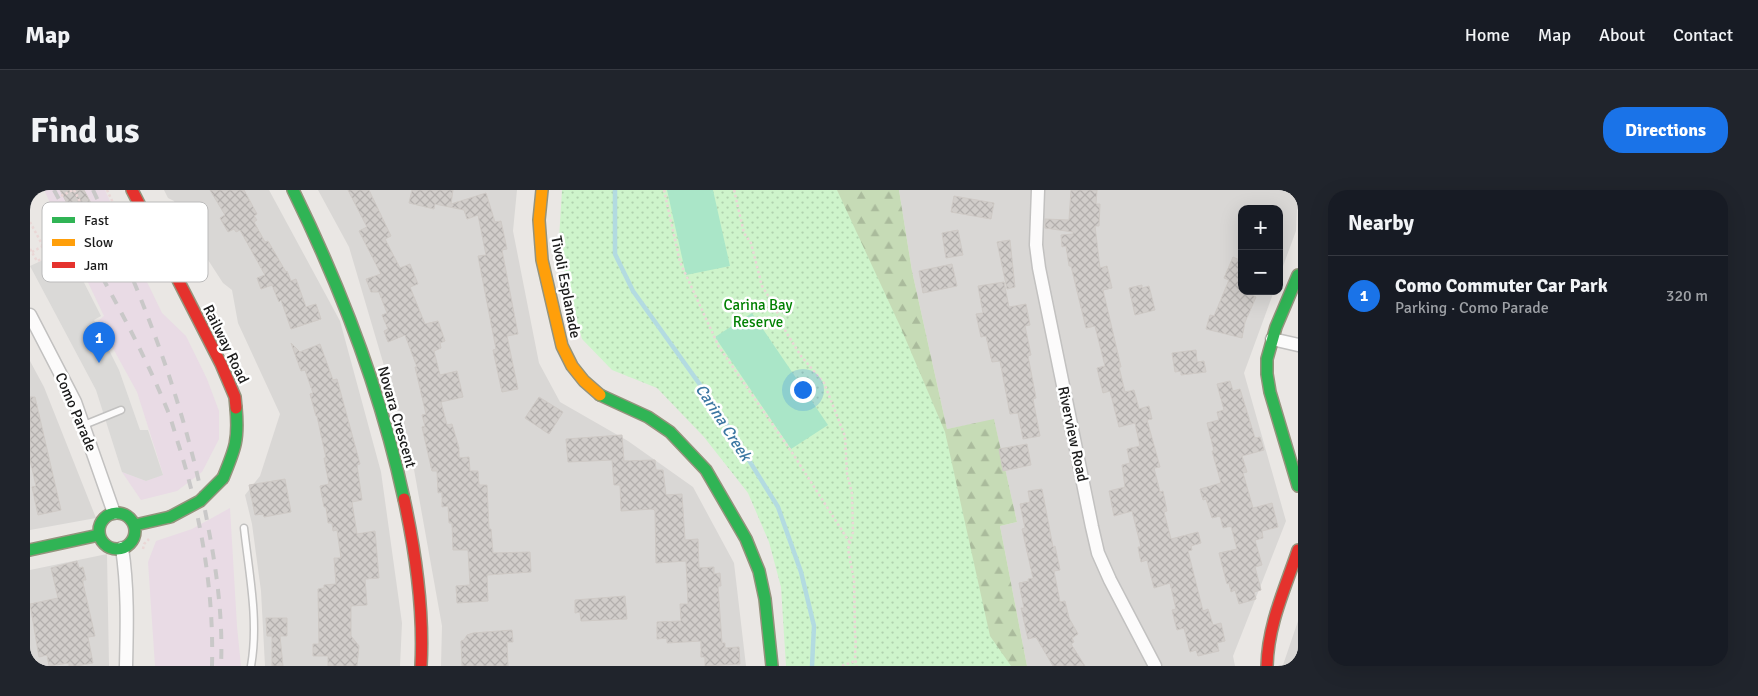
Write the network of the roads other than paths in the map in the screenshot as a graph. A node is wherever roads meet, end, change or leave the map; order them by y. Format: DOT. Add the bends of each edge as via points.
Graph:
graph roads {
  1 [pos="132,190"];
  2 [pos="293,190"];
  3 [pos="542,190"];
  4 [pos="1038,190"];
  5 [pos="138,202"];
  6 [pos="1298,275"];
  7 [pos="179,282"];
  8 [pos="30,315"];
  9 [pos="1272,339"];
  10 [pos="1298,345"];
  11 [pos="121,410"];
  12 [pos="84,425"];
  13 [pos="1298,486"];
  14 [pos="114,513"];
  15 [pos="135,525"];
  16 [pos="244,528"];
  17 [pos="99,535"];
  18 [pos="122,548"];
  19 [pos="30,550"];
  20 [pos="1298,550"];
  21 [pos="126,666"];
  22 [pos="252,666"];
  23 [pos="421,666"];
  24 [pos="772,666"];
  25 [pos="1155,666"];
  26 [pos="1267,666"];
  1 -- 5 [label="street, Railway Road, bridge"];
  2 -- 23 [label="street, Novara Crescent" via="312,227 355,334 398,472 421,610"];
  3 -- 24 [label="street, Tivoli Esplanade" via="542,260 562,346 572,366 599,394 648,417 670,432 706,470 746,539 759,571"];
  4 -- 25 [label="street, Riverview Road" via="1036,245 1039,268 1098,553"];
  6 -- 9 [label="street"];
  7 -- 15 [label="street, Railway Road, bridge" via="235,397 236,446 223,478 200,502 187,510"];
  8 -- 12 [label="street, Como Parade"];
  9 -- 10 [label="street"];
  9 -- 13 [label="street" via="1267,359 1269,383"];
  11 -- 12 [label="lane"];
  12 -- 14 [label="street, Como Parade"];
  14 -- 15 [label="street" via="125,514"];
  14 -- 17 [label="street" via="100,523"];
  15 -- 18 [label="street" via="134,537 128,546"];
  16 -- 22 [label="lane" via="253,614"];
  17 -- 18 [label="street" via="106,545"];
  17 -- 19 [label="street"];
  18 -- 21 [label="street" via="127,616"];
  20 -- 26 [label="street" via="1272,620"];
}
